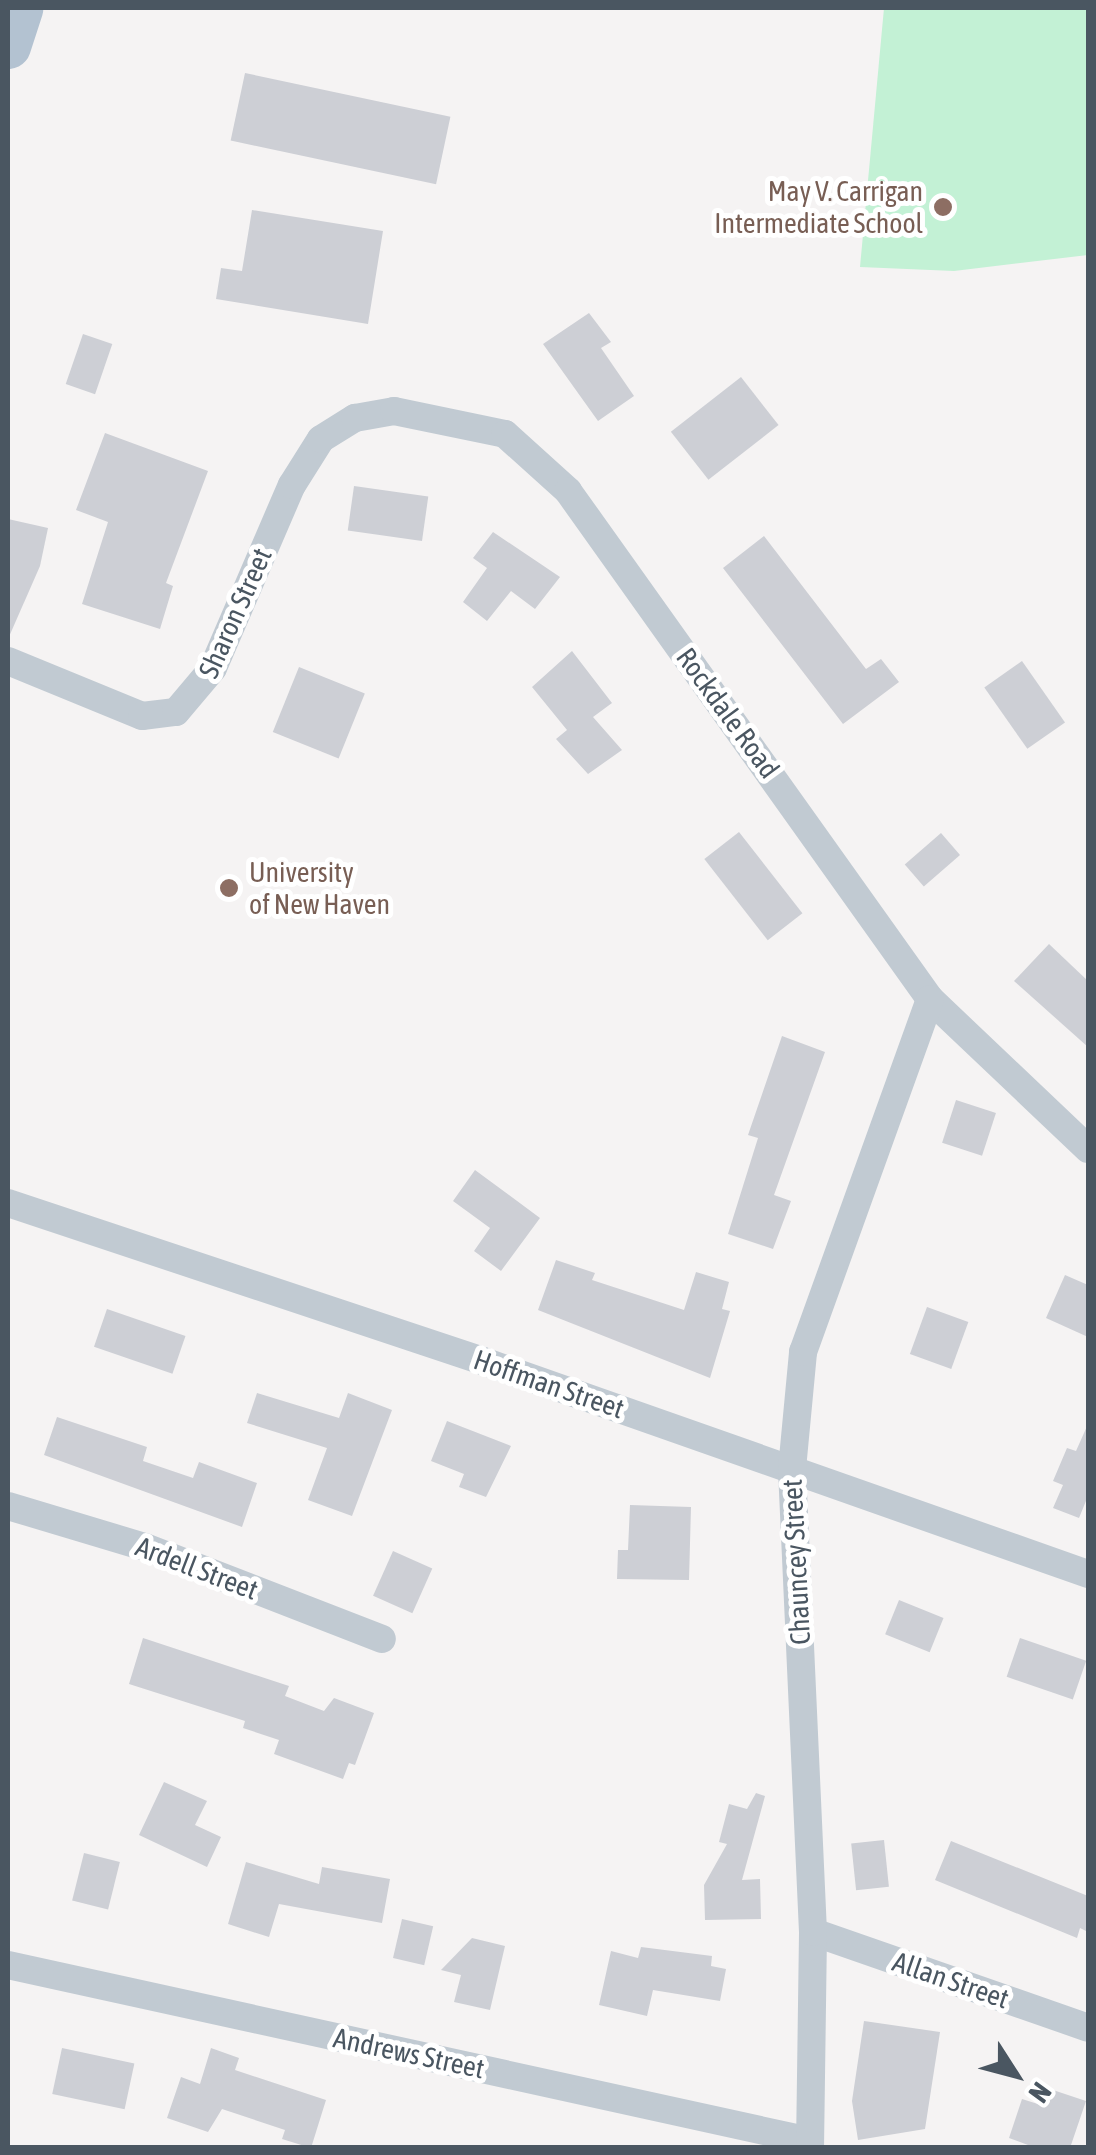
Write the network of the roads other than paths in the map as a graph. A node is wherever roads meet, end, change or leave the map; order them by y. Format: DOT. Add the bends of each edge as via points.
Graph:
graph roads {
  1 [pos="20,8"];
  2 [pos="8,46"];
  3 [pos="310,451"];
  4 [pos="8,661"];
  5 [pos="930,1000"];
  6 [pos="1088,1149"];
  7 [pos="8,1203"];
  8 [pos="792,1470"];
  9 [pos="8,1506"];
  10 [pos="1088,1574"];
  11 [pos="382,1639"];
  12 [pos="813,1932"];
  13 [pos="8,1966"];
  14 [pos="1088,2028"];
  15 [pos="810,2144"];
  1 -- 2 [label="main road"];
  3 -- 4 [label="street, Sharon Street" via="213,668 176,712 142,716"];
  3 -- 5 [label="street, Rockdale Road" via="355,418 394,411 478,424 528,449 568,492"];
  5 -- 6 [label="street, Rockdale Road"];
  5 -- 8 [label="street, Chauncey Street" via="813,1314"];
  7 -- 8 [label="street, Hoffman Street"];
  8 -- 10 [label="street, Hoffman Street"];
  8 -- 12 [label="street, Chauncey Street"];
  9 -- 11 [label="street, Ardell Street" via="144,1547"];
  12 -- 14 [label="street, Allan Street"];
  12 -- 15 [label="street, Chauncey Street"];
  13 -- 15 [label="street, Andrews Street"];
}
